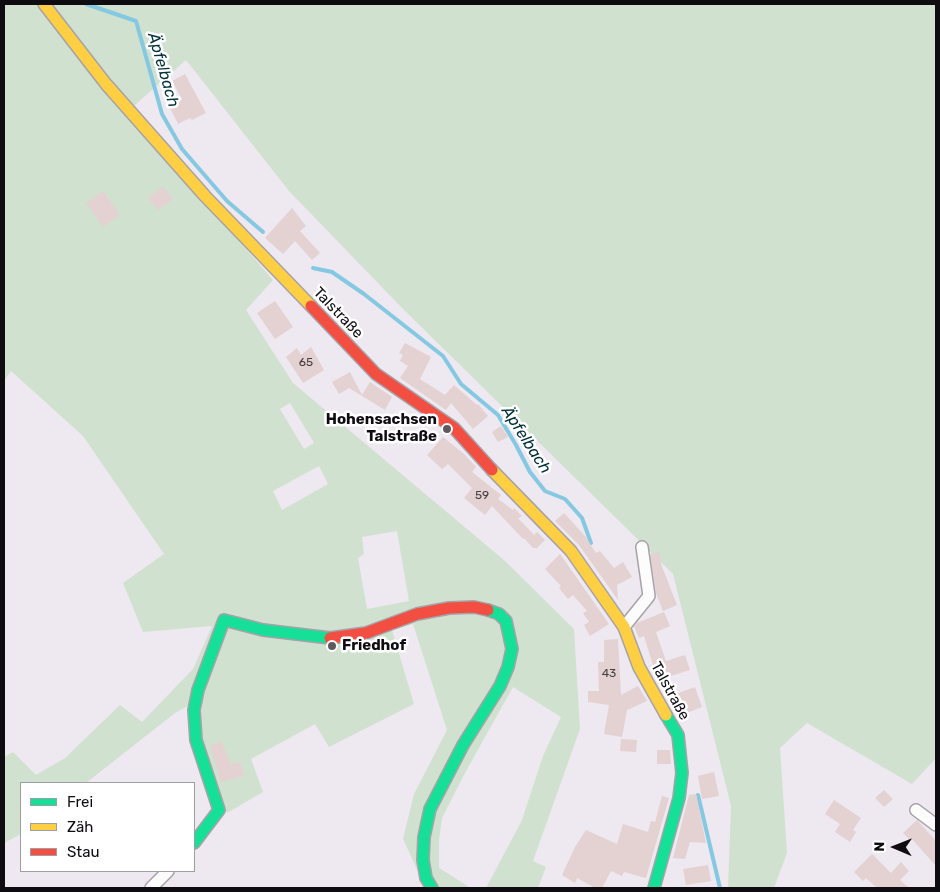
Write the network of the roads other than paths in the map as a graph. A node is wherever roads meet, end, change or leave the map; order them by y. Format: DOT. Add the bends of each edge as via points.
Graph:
graph roads {
  1 [pos="44,4"];
  2 [pos="642,547"];
  3 [pos="624,627"];
  4 [pos="916,810"];
  5 [pos="936,825"];
  6 [pos="195,842"];
  7 [pos="167,872"];
  8 [pos="152,888"];
  9 [pos="432,888"];
  10 [pos="654,888"];
  1 -- 3 [label="street, Talstraße" via="106,84 199,188 376,374 454,428 571,550"];
  2 -- 3 [label="street" via="649,596"];
  3 -- 10 [label="street, Talstraße" via="639,667 678,735 682,773 679,798"];
  4 -- 5 [label="street"];
  6 -- 9 [label="street" via="219,810 196,740 194,710 198,690 224,620 263,630 327,639 366,633 417,614 449,608 485,609 499,614 506,621 512,649 500,686 463,745 430,809 423,860 426,878"];
  7 -- 8 [label="street"];
}
